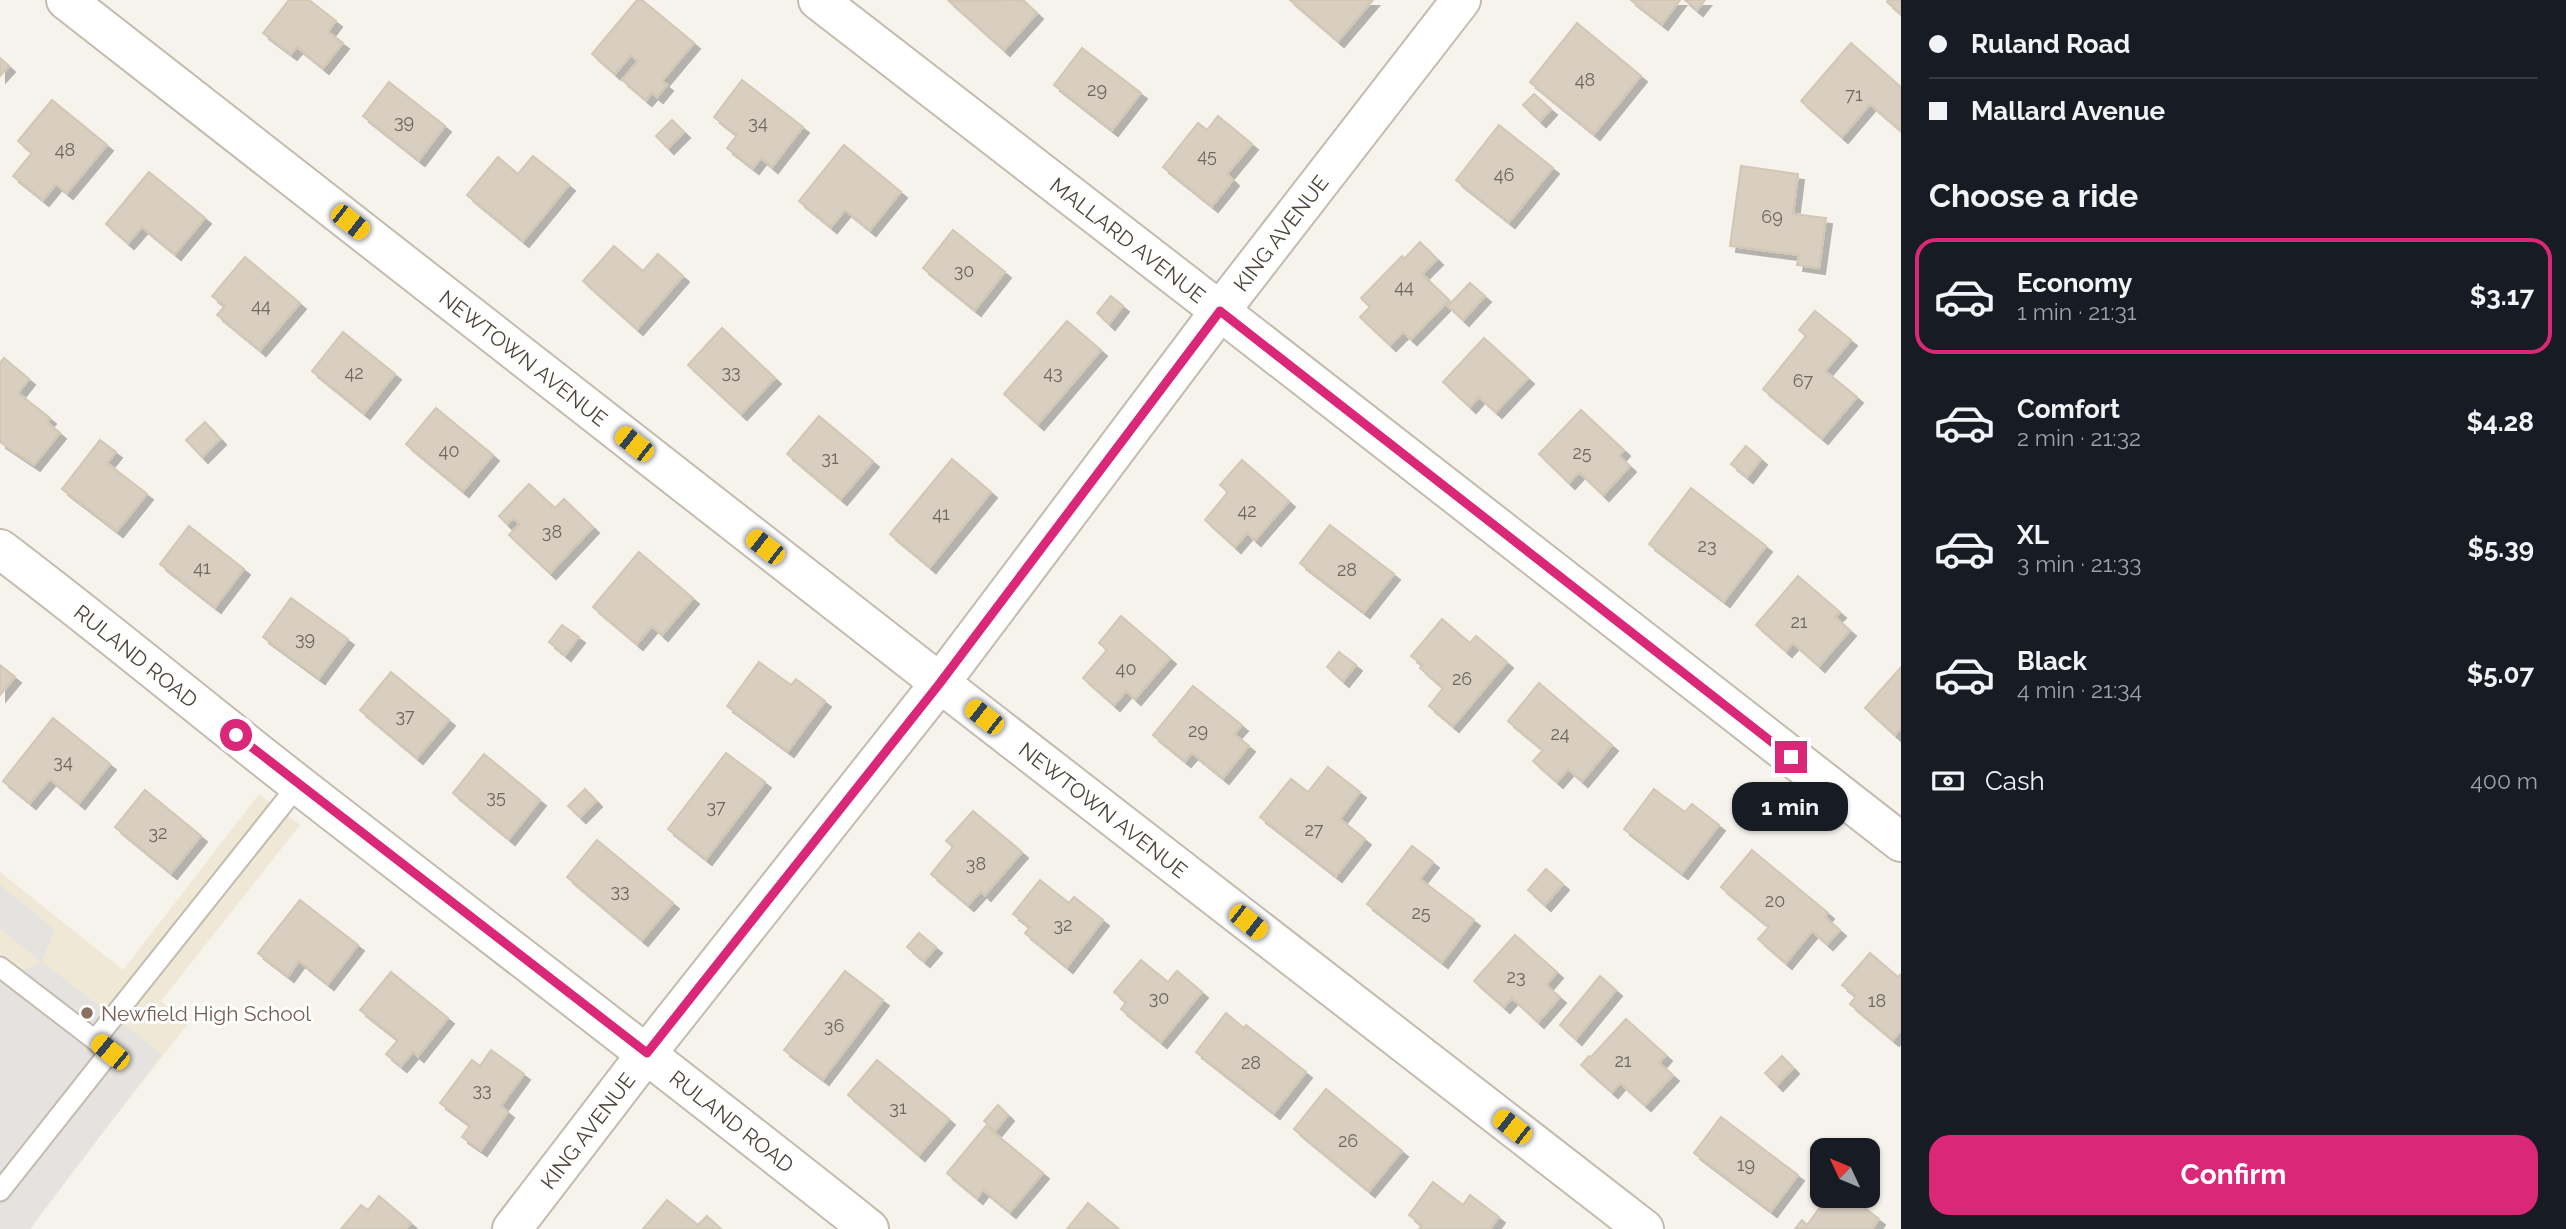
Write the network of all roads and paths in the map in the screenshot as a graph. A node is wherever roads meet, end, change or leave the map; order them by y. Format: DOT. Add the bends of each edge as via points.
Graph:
graph roads {
  1 [pos="66,0"];
  2 [pos="818,0"];
  3 [pos="1461,0"];
  4 [pos="1220,311"];
  5 [pos="0,549"];
  6 [pos="940,683"];
  7 [pos="298,785"];
  8 [pos="1901,842"];
  9 [pos="0,967"];
  10 [pos="95,1040"];
  11 [pos="647,1053"];
  12 [pos="0,1191"];
  13 [pos="512,1229"];
  14 [pos="869,1229"];
  15 [pos="1644,1229"];
  1 -- 6 [label="street, NEWTOWN AVENUE"];
  2 -- 4 [label="street, MALLARD AVENUE"];
  3 -- 4 [label="street, KING AVENUE"];
  4 -- 6 [label="street, KING AVENUE"];
  4 -- 8 [label="street, MALLARD AVENUE"];
  5 -- 7 [label="street, RULAND ROAD"];
  6 -- 11 [label="street, KING AVENUE"];
  6 -- 15 [label="street, NEWTOWN AVENUE"];
  7 -- 10 [label="lane"];
  7 -- 11 [label="street, RULAND ROAD"];
  9 -- 10 [label="lane"];
  10 -- 12 [label="lane" via="110,1052"];
  11 -- 13 [label="street, KING AVENUE"];
  11 -- 14 [label="street, RULAND ROAD"];
}
